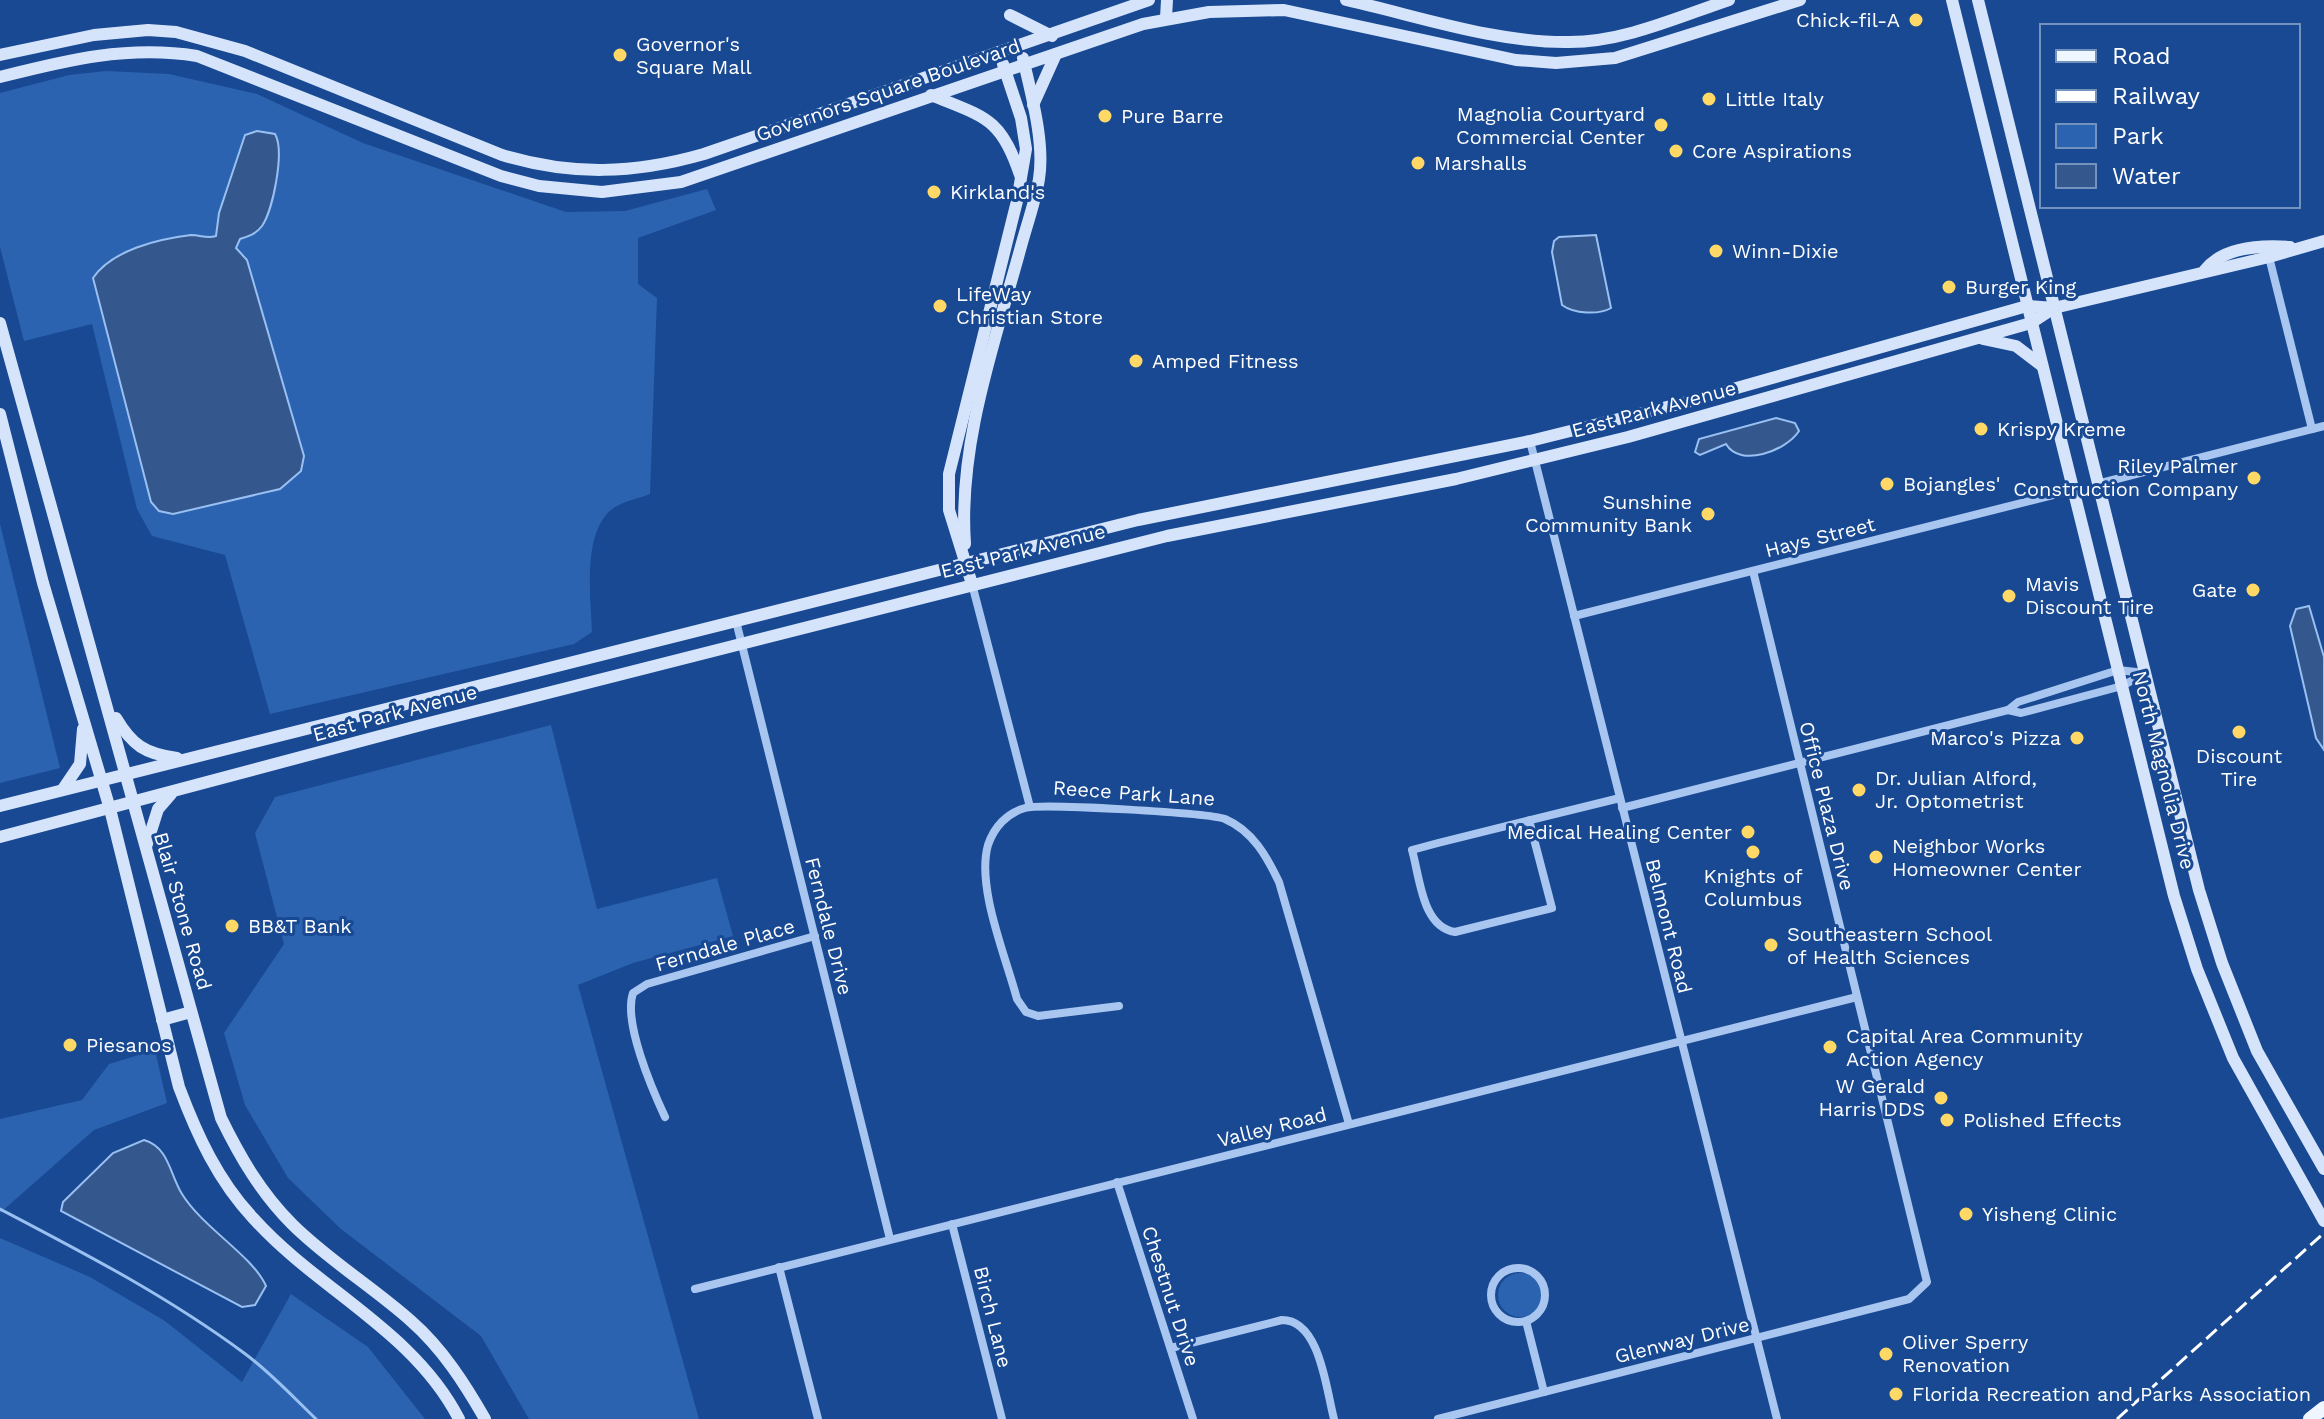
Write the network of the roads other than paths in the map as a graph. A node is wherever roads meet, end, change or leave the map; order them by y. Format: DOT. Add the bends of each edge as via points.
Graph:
graph roads {
  1 [pos="1149,0"];
  2 [pos="1168,0"];
  3 [pos="1346,0"];
  4 [pos="1800,0"];
  5 [pos="1952,0"];
  6 [pos="1978,0"];
  7 [pos="1725,2"];
  8 [pos="1375,6"];
  9 [pos="1393,11"];
  10 [pos="1010,15"];
  11 [pos="1172,17"];
  12 [pos="1726,24"];
  13 [pos="1379,30"];
  14 [pos="1052,36"];
  15 [pos="1557,41"];
  16 [pos="229,45"];
  17 [pos="1020,46"];
  18 [pos="1000,53"];
  19 [pos="1056,54"];
  20 [pos="0,55"];
  21 [pos="1556,63"];
  22 [pos="221,64"];
  23 [pos="1024,64"];
  24 [pos="1005,70"];
  25 [pos="0,77"];
  26 [pos="931,95"];
  27 [pos="1033,105"];
  28 [pos="704,154"];
  29 [pos="711,173"];
  30 [pos="1022,180"];
  31 [pos="2324,241"];
  32 [pos="2296,248"];
  33 [pos="2269,257"];
  34 [pos="2205,270"];
  35 [pos="2027,306"];
  36 [pos="2054,308"];
  37 [pos="0,323"];
  38 [pos="2031,323"];
  39 [pos="1980,338"];
  40 [pos="2042,367"];
  41 [pos="0,414"];
  42 [pos="2324,426"];
  43 [pos="2312,429"];
  44 [pos="1530,441"];
  45 [pos="1535,461"];
  46 [pos="2097,484"];
  47 [pos="2073,490"];
  48 [pos="967,563"];
  49 [pos="1753,571"];
  50 [pos="68,576"];
  51 [pos="43,583"];
  52 [pos="972,584"];
  53 [pos="1574,616"];
  54 [pos="736,621"];
  55 [pos="742,644"];
  56 [pos="2118,670"];
  57 [pos="2145,673"];
  58 [pos="2122,686"];
  59 [pos="108,705"];
  60 [pos="2008,710"];
  61 [pos="83,714"];
  62 [pos="184,759"];
  63 [pos="1800,763"];
  64 [pos="125,774"];
  65 [pos="102,780"];
  66 [pos="63,790"];
  67 [pos="171,794"];
  68 [pos="1620,798"];
  69 [pos="133,804"];
  70 [pos="0,806"];
  71 [pos="1030,807"];
  72 [pos="1622,808"];
  73 [pos="110,809"];
  74 [pos="1529,820"];
  75 [pos="0,837"];
  76 [pos="145,850"];
  77 [pos="2199,890"];
  78 [pos="2174,896"];
  79 [pos="815,936"];
  80 [pos="1857,997"];
  81 [pos="1119,1006"];
  82 [pos="191,1012"];
  83 [pos="162,1020"];
  84 [pos="1681,1041"];
  85 [pos="2265,1065"];
  86 [pos="2242,1076"];
  87 [pos="665,1117"];
  88 [pos="1349,1124"];
  89 [pos="2324,1169"];
  90 [pos="1117,1182"];
  91 [pos="2324,1221"];
  92 [pos="952,1224"];
  93 [pos="890,1239"];
  94 [pos="779,1267"];
  95 [pos="1927,1282"];
  96 [pos="695,1289"];
  97 [pos="1526,1321"];
  98 [pos="1756,1338"];
  99 [pos="1171,1348"];
  100 [pos="1544,1392"];
  101 [pos="2324,1408"];
  102 [pos="459,1419"];
  103 [pos="485,1419"];
  104 [pos="818,1419"];
  105 [pos="1002,1419"];
  106 [pos="1193,1419"];
  107 [pos="1334,1419"];
  108 [pos="1438,1419"];
  109 [pos="1777,1419"];
  110 [pos="2310,1419"];
  1 -- 14 [label="main road, Governors Square Boulevard"];
  2 -- 11 [label="main road"];
  3 -- 8 [label="main road"];
  4 -- 12 [label="main road, Governors Square Boulevard"];
  5 -- 35 [label="main road, North Magnolia Drive"];
  6 -- 36 [label="main road, North Magnolia Drive"];
  7 -- 12 [label="main road"];
  7 -- 15 [label="main road" via="1626,34"];
  8 -- 9 [label="main road"];
  8 -- 13 [label="main road"];
  9 -- 13 [label="main road"];
  9 -- 15 [label="main road" via="1516,38"];
  10 -- 14 [label="main road"];
  11 -- 13 [label="main road, Governors Square Boulevard" via="1233,9 1284,10"];
  11 -- 19 [label="main road, Governors Square Boulevard"];
  12 -- 21 [label="main road, Governors Square Boulevard" via="1615,58"];
  13 -- 21 [label="main road, Governors Square Boulevard" via="1516,60"];
  14 -- 17 [label="main road, Governors Square Boulevard"];
  15 -- 21 [label="main road"];
  16 -- 20 [label="main road, Governors Square Boulevard" via="148,30 94,35"];
  16 -- 22 [label="main road"];
  16 -- 28 [label="main road, Governors Square Boulevard" via="542,167 621,172"];
  17 -- 18 [label="main road, Governors Square Boulevard"];
  17 -- 23 [label="main road"];
  18 -- 24 [label="main road"];
  18 -- 28 [label="main road, Governors Square Boulevard"];
  19 -- 23 [label="main road, Governors Square Boulevard"];
  19 -- 27 [label="main road"];
  22 -- 25 [label="main road, Governors Square Boulevard" via="172,52 130,50"];
  22 -- 29 [label="main road, Governors Square Boulevard" via="501,176 539,186 602,192 646,189"];
  23 -- 24 [label="main road, Governors Square Boulevard"];
  23 -- 27 [label="main road"];
  24 -- 26 [label="main road, Governors Square Boulevard"];
  24 -- 30 [label="main road" via="1025,134"];
  26 -- 29 [label="main road, Governors Square Boulevard"];
  26 -- 30 [label="main road" via="993,123 1012,149"];
  27 -- 48 [label="main road" via="1040,177 964,481"];
  28 -- 29 [label="main road"];
  30 -- 48 [label="main road" via="949,474 949,510"];
  31 -- 32 [label="main road, East Park Avenue"];
  32 -- 33 [label="main road, East Park Avenue"];
  32 -- 34 [label="main road, East Park Avenue" via="2266,245 2215,257"];
  33 -- 34 [label="main road, East Park Avenue"];
  33 -- 43 [label="street"];
  34 -- 36 [label="main road, East Park Avenue"];
  35 -- 36 [label="main road, East Park Avenue"];
  35 -- 38 [label="main road, North Magnolia Drive"];
  35 -- 44 [label="main road, East Park Avenue"];
  36 -- 38 [label="main road, East Park Avenue"];
  36 -- 46 [label="main road, North Magnolia Drive"];
  37 -- 50 [label="main road, Blair Stone Road"];
  38 -- 39 [label="main road, East Park Avenue"];
  38 -- 40 [label="main road, North Magnolia Drive"];
  39 -- 40 [label="main road" via="2016,346"];
  39 -- 45 [label="main road, East Park Avenue"];
  40 -- 47 [label="main road, North Magnolia Drive"];
  41 -- 51 [label="main road"];
  42 -- 43 [label="street"];
  43 -- 46 [label="street"];
  44 -- 45 [label="street, Belmont Road"];
  44 -- 48 [label="main road, East Park Avenue" via="1193,507"];
  45 -- 52 [label="main road, East Park Avenue" via="1167,536"];
  45 -- 53 [label="street, Belmont Road"];
  46 -- 57 [label="main road, North Magnolia Drive"];
  47 -- 49 [label="street, Hays Street"];
  47 -- 56 [label="main road, North Magnolia Drive"];
  48 -- 52 [label="main road"];
  48 -- 54 [label="main road, East Park Avenue"];
  49 -- 53 [label="street, Hays Street"];
  49 -- 63 [label="street, Office Plaza Drive"];
  50 -- 51 [label="main road"];
  50 -- 59 [label="main road, Blair Stone Road"];
  51 -- 61 [label="main road"];
  52 -- 55 [label="main road, East Park Avenue"];
  52 -- 71 [label="street, Reece Park Lane"];
  53 -- 68 [label="street, Belmont Road"];
  54 -- 55 [label="street, Ferndale Drive"];
  54 -- 62 [label="main road, East Park Avenue"];
  55 -- 67 [label="main road, East Park Avenue"];
  55 -- 79 [label="street, Ferndale Drive"];
  56 -- 57 [label="street"];
  56 -- 58 [label="main road, North Magnolia Drive"];
  56 -- 60 [label="street" via="2018,702"];
  57 -- 58 [label="street"];
  57 -- 77 [label="main road, North Magnolia Drive"];
  58 -- 60 [label="street" via="2021,713"];
  58 -- 78 [label="main road, North Magnolia Drive"];
  59 -- 62 [label="main road" via="135,746"];
  59 -- 64 [label="main road, Blair Stone Road"];
  60 -- 63 [label="street"];
  61 -- 65 [label="main road"];
  61 -- 66 [label="main road" via="80,764"];
  62 -- 64 [label="main road, East Park Avenue"];
  63 -- 72 [label="street"];
  63 -- 80 [label="street, Office Plaza Drive"];
  64 -- 65 [label="main road, East Park Avenue"];
  64 -- 69 [label="main road, Blair Stone Road"];
  65 -- 66 [label="main road, East Park Avenue"];
  65 -- 73 [label="main road"];
  66 -- 70 [label="main road, East Park Avenue"];
  67 -- 69 [label="main road, East Park Avenue"];
  67 -- 76 [label="main road" via="154,817"];
  68 -- 72 [label="street, Belmont Road"];
  68 -- 74 [label="street"];
  69 -- 73 [label="main road, East Park Avenue"];
  69 -- 76 [label="main road, Blair Stone Road"];
  71 -- 81 [label="street" via="997,826 985,864 1017,999 1026,1012 1038,1016"];
  71 -- 88 [label="street, Reece Park Lane" via="1217,817 1256,843 1279,882"];
  72 -- 84 [label="street, Belmont Road"];
  73 -- 75 [label="main road, East Park Avenue"];
  73 -- 83 [label="main road"];
  74 -- 74 [label="street" via="1412,850 1431,920 1441,930 1455,932 1552,908"];
  76 -- 82 [label="main road, Blair Stone Road"];
  77 -- 78 [label="main road"];
  77 -- 85 [label="main road, North Magnolia Drive" via="2222,963"];
  78 -- 86 [label="main road, North Magnolia Drive" via="2197,969"];
  79 -- 87 [label="street, Ferndale Place" via="647,984 633,993 630,1008 649,1083"];
  79 -- 93 [label="street, Ferndale Drive"];
  80 -- 84 [label="street, Valley Road"];
  80 -- 95 [label="street, Office Plaza Drive"];
  82 -- 83 [label="main road"];
  82 -- 103 [label="main road, Blair Stone Road" via="221,1118 264,1193 305,1237 413,1323 453,1368"];
  83 -- 102 [label="main road" via="193,1124 227,1185 281,1246 389,1332"];
  84 -- 88 [label="street, Valley Road"];
  84 -- 98 [label="street, Belmont Road"];
  85 -- 86 [label="main road"];
  85 -- 89 [label="main road, North Magnolia Drive"];
  86 -- 91 [label="main road, North Magnolia Drive"];
  88 -- 90 [label="street, Valley Road"];
  90 -- 92 [label="street, Valley Road"];
  90 -- 99 [label="street, Chestnut Drive"];
  92 -- 93 [label="street, Valley Road"];
  92 -- 105 [label="street, Birch Lane"];
  93 -- 94 [label="street, Valley Road"];
  94 -- 96 [label="street, Valley Road"];
  94 -- 104 [label="street"];
  95 -- 98 [label="street, Glenway Drive" via="1909,1299"];
  97 -- 97 [label="street" via="1543,1307 1544,1286 1533,1272 1508,1270 1494,1282 1492,1303 1503,1318"];
  97 -- 100 [label="street"];
  98 -- 100 [label="street, Glenway Drive"];
  98 -- 109 [label="street, Belmont Road"];
  99 -- 106 [label="street, Chestnut Drive"];
  99 -- 107 [label="street" via="1282,1320 1299,1323 1311,1334"];
  100 -- 108 [label="street, Glenway Drive"];
  101 -- 110 [label="main road"];
}
